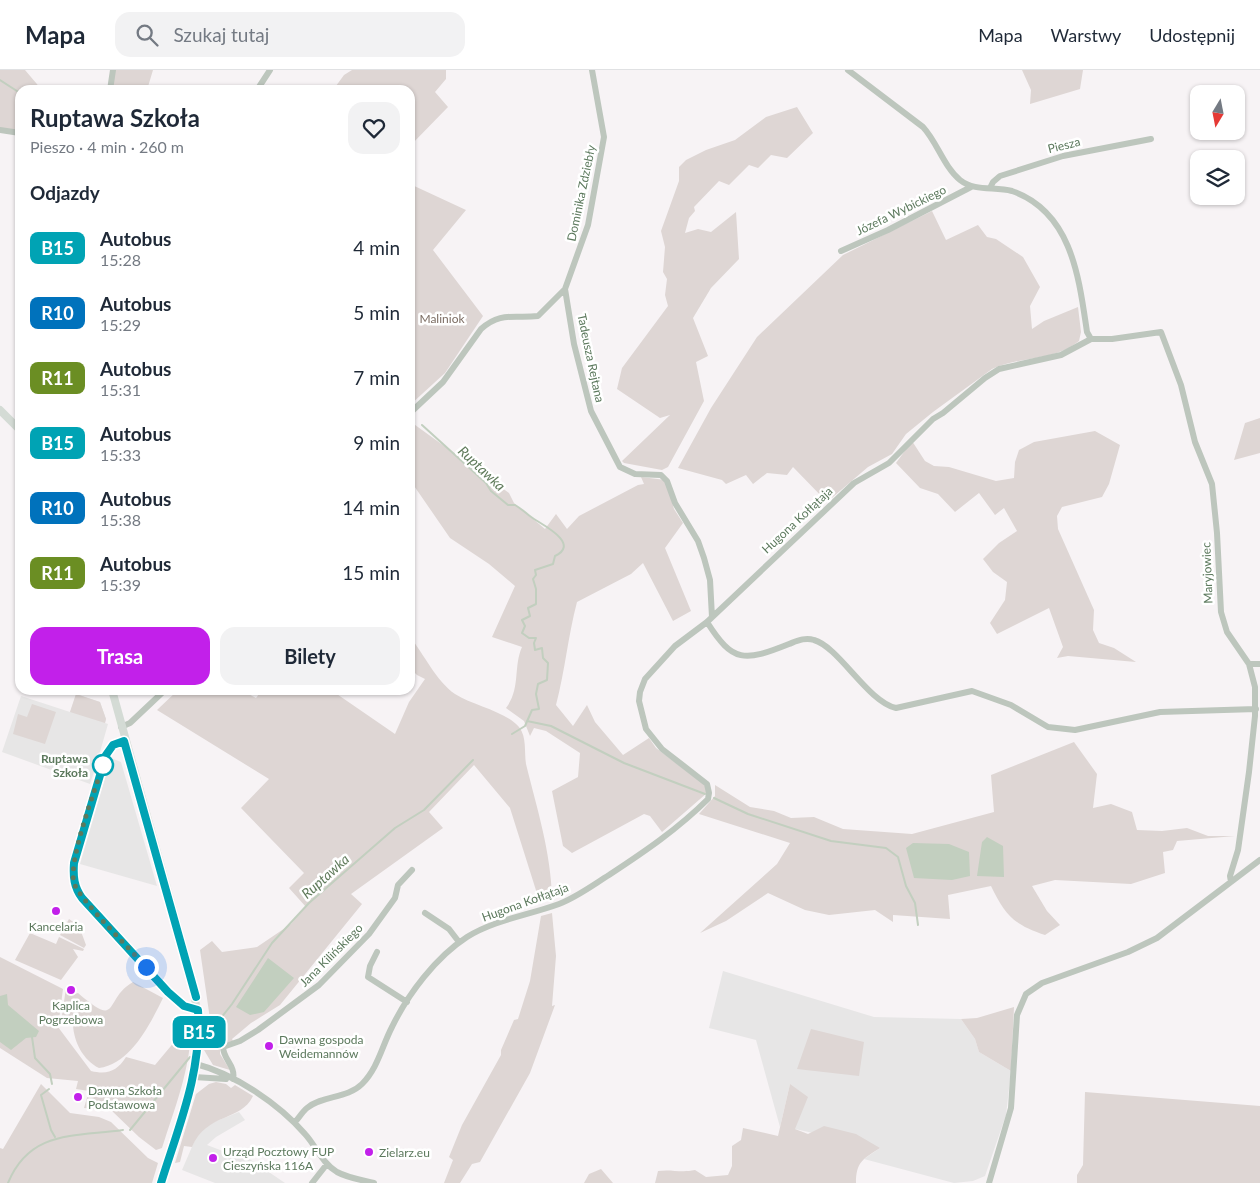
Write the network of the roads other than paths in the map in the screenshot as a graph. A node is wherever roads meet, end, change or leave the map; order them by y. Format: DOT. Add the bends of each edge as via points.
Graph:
graph roads {
  1 [pos="113,70"];
  2 [pos="270,70"];
  3 [pos="592,70"];
  4 [pos="848,70"];
  5 [pos="111,85"];
  6 [pos="260,85"];
  7 [pos="0,130"];
  8 [pos="15,132"];
  9 [pos="1151,139"];
  10 [pos="971,187"];
  11 [pos="990,188"];
  12 [pos="841,251"];
  13 [pos="566,289"];
  14 [pos="1091,339"];
  15 [pos="415,408"];
  16 [pos="0,410"];
  17 [pos="15,425"];
  18 [pos="712,617"];
  19 [pos="706,622"];
  20 [pos="1249,664"];
  21 [pos="1260,664"];
  22 [pos="113,695"];
  23 [pos="160,695"];
  24 [pos="1256,709"];
  25 [pos="121,726"];
  26 [pos="124,741"];
  27 [pos="1260,860"];
  28 [pos="412,870"];
  29 [pos="1231,882"];
  30 [pos="424,913"];
  31 [pos="459,942"];
  32 [pos="377,952"];
  33 [pos="407,1002"];
  34 [pos="198,1010"];
  35 [pos="196,1064"];
  36 [pos="194,1077"];
  37 [pos="233,1079"];
  38 [pos="295,1122"];
  39 [pos="327,1164"];
  40 [pos="161,1183"];
  41 [pos="312,1183"];
  42 [pos="374,1183"];
  43 [pos="989,1183"];
  1 -- 5 [label="street"];
  2 -- 6 [label="street"];
  3 -- 13 [label="street, Dominika Zdziebły" via="602,123 602,150 588,225"];
  4 -- 10 [label="street" via="923,126 954,174"];
  7 -- 8 [label="street"];
  9 -- 11 [label="street, Piesza" via="1063,156 1000,176"];
  10 -- 11 [label="street"];
  10 -- 12 [label="street, Józefa Wybickiego"];
  11 -- 14 [label="street" via="1008,190 1032,201 1061,231 1076,262 1087,332"];
  13 -- 15 [label="street, Dominika Zdziebły" via="538,316 502,316 489,322 443,382"];
  13 -- 18 [label="street, Tadeusza Rejtana" via="574,344 590,411 620,467 635,474 661,475 667,481 704,558 710,580"];
  14 -- 18 [label="street, Hugona Kołłątaja" via="1061,355 1000,368 985,378 933,419 889,463 854,483"];
  14 -- 20 [label="street, Maryjowiec" via="1156,332 1163,335 1181,385 1195,442 1212,484 1221,612 1227,632"];
  16 -- 17 [label="main road"];
  18 -- 19 [label="street, Hugona Kołłątaja"];
  19 -- 24 [label="street" via="724,648 743,656 760,654 802,639 817,641 880,699 896,708 972,691 1011,704 1048,727 1075,730 1160,712"];
  19 -- 31 [label="street, Hugona Kołłątaja" via="675,646 645,679 639,701 642,720 650,736 703,780 709,788 708,799 669,835 577,895 484,928"];
  20 -- 21 [label="street"];
  20 -- 24 [label="street, Maryjowiec"];
  22 -- 25 [label="main road"];
  23 -- 25 [label="street" via="130,723"];
  24 -- 29 [label="street, Maryjowiec"];
  25 -- 26 [label="main road"];
  26 -- 34 [label="main road" via="190,970"];
  26 -- 34 [label="street" via="113,745 106,755 74,863 74,884 82,898 168,992 184,1006"];
  27 -- 29 [label="street"];
  28 -- 37 [label="street, Jana Kilińskiego" via="398,885 395,898 369,934 319,985 253,1033 223,1047 234,1071"];
  29 -- 43 [label="street" via="1157,938 1042,983 1026,994 1017,1015 1011,1108"];
  30 -- 31 [label="street" via="449,929"];
  31 -- 33 [label="street, Hugona Kołłątaja"];
  32 -- 33 [label="street" via="368,977"];
  33 -- 38 [label="street, Hugona Kołłątaja" via="364,1083 351,1092 307,1108"];
  34 -- 35 [label="main road"];
  35 -- 36 [label="main road"];
  35 -- 37 [label="street"];
  36 -- 37 [label="street"];
  36 -- 40 [label="main road"];
  37 -- 38 [label="street" via="251,1088"];
  38 -- 39 [label="street"];
  39 -- 41 [label="street"];
  39 -- 42 [label="street" via="339,1173"];
}
